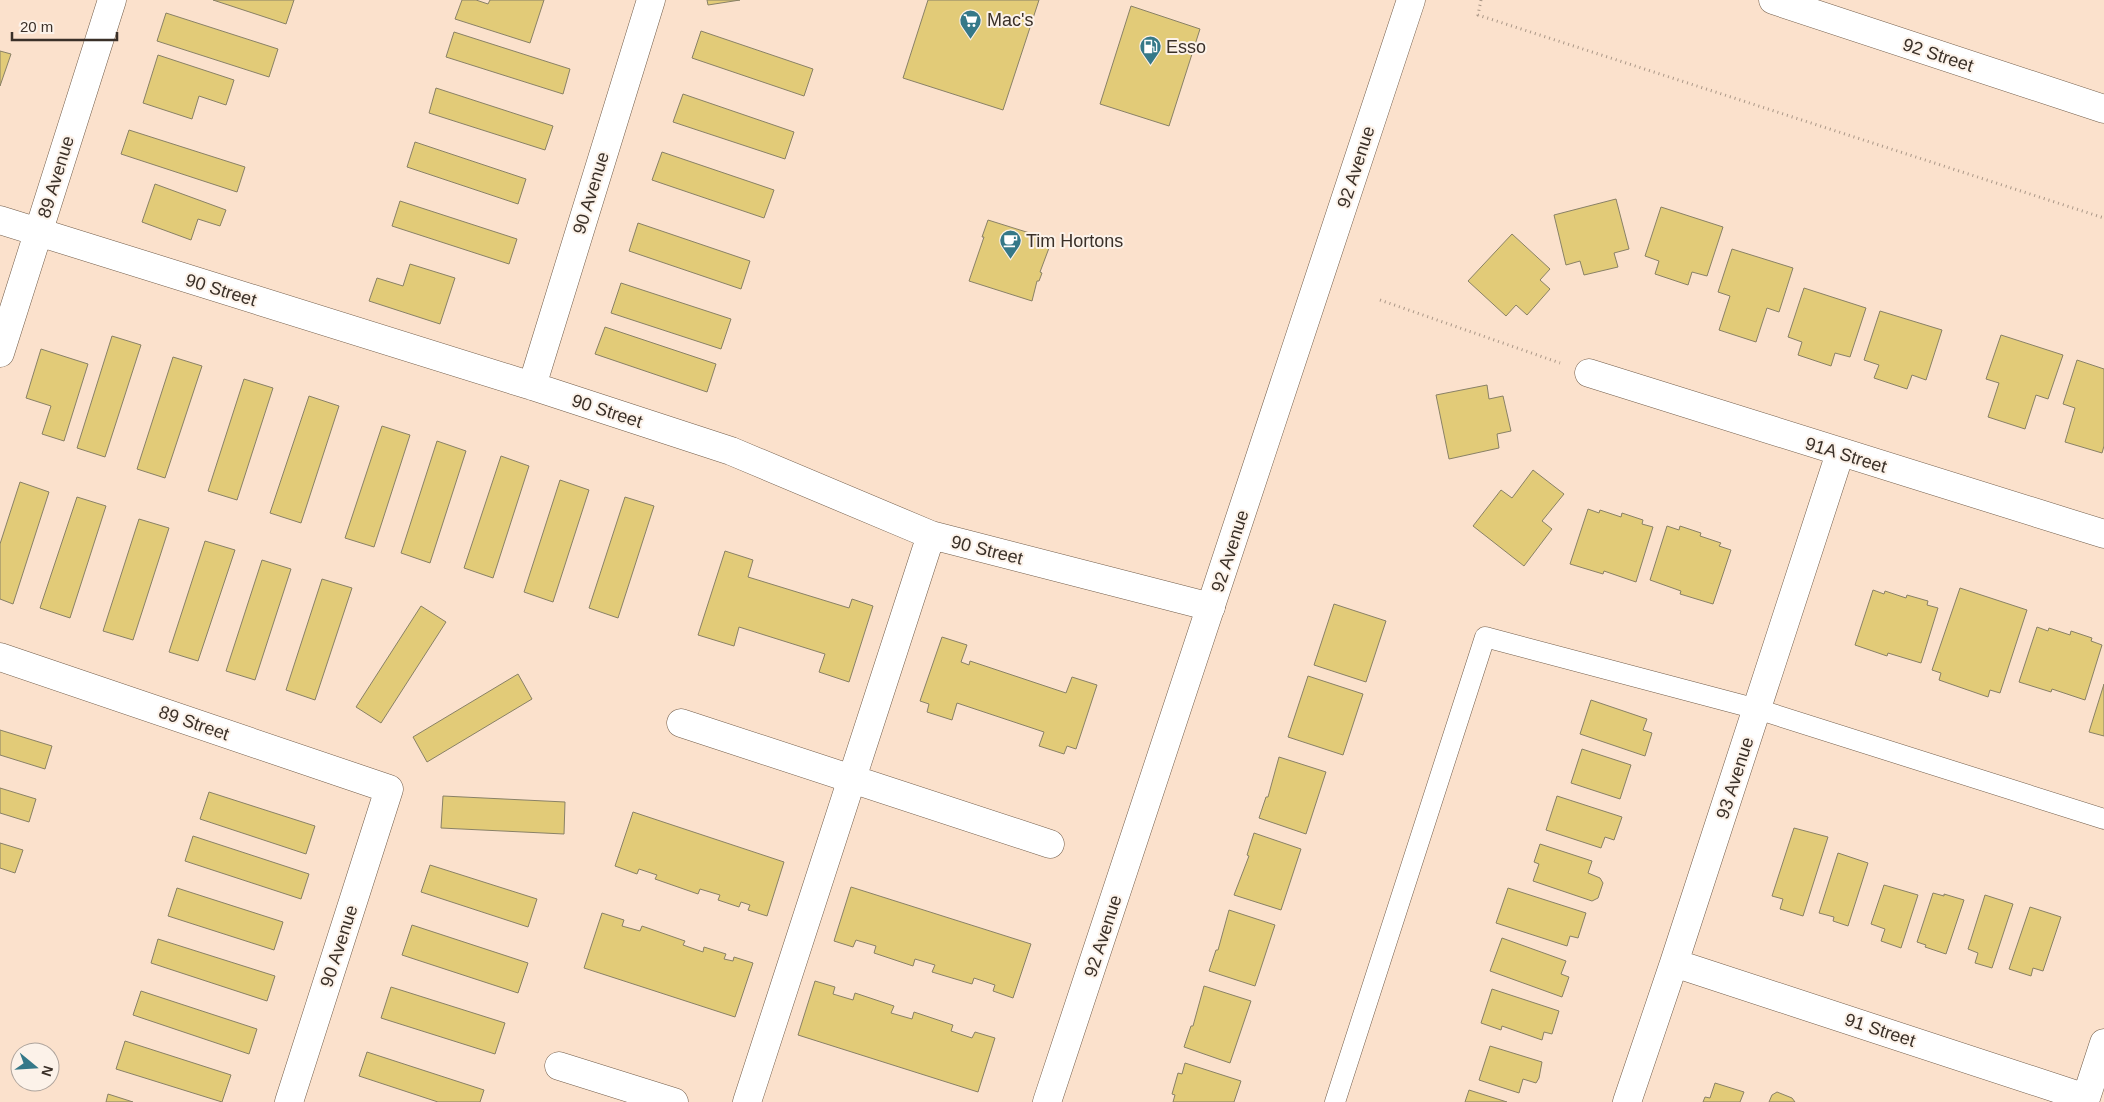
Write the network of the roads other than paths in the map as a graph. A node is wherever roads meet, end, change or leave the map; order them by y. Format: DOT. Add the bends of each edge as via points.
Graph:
graph roads {
  1 [pos="112,0"];
  2 [pos="651,0"];
  3 [pos="1411,0"];
  4 [pos="1772,0"];
  5 [pos="2104,109"];
  6 [pos="0,220"];
  7 [pos="38,233"];
  8 [pos="0,353"];
  9 [pos="1589,373"];
  10 [pos="532,386"];
  11 [pos="1840,453"];
  12 [pos="2104,534"];
  13 [pos="931,535"];
  14 [pos="1211,607"];
  15 [pos="0,657"];
  16 [pos="1757,709"];
  17 [pos="681,723"];
  18 [pos="852,779"];
  19 [pos="389,789"];
  20 [pos="2104,819"];
  21 [pos="1050,844"];
  22 [pos="1674,963"];
  23 [pos="2104,1043"];
  24 [pos="559,1066"];
  25 [pos="289,1102"];
  26 [pos="674,1102"];
  27 [pos="748,1102"];
  28 [pos="1048,1102"];
  29 [pos="1335,1102"];
  30 [pos="1627,1102"];
  1 -- 7 [label="street, 89 Avenue"];
  2 -- 10 [label="street, 90 Avenue"];
  3 -- 14 [label="street, 92 Avenue"];
  4 -- 5 [label="street, 92 Street"];
  6 -- 7 [label="street, 90 Street"];
  7 -- 8 [label="street, 89 Avenue"];
  7 -- 10 [label="street, 90 Street"];
  9 -- 11 [label="street, 91A Street"];
  10 -- 13 [label="street, 90 Street" via="731,451"];
  11 -- 12 [label="street, 91A Street"];
  11 -- 16 [label="street, 93 Avenue"];
  13 -- 14 [label="street, 90 Street"];
  13 -- 18 [label="street"];
  14 -- 28 [label="street, 92 Avenue"];
  15 -- 19 [label="street, 89 Street"];
  16 -- 20 [label="lane"];
  16 -- 22 [label="street, 93 Avenue"];
  16 -- 29 [label="lane" via="1485,637"];
  17 -- 18 [label="street"];
  18 -- 21 [label="street"];
  18 -- 27 [label="street"];
  19 -- 25 [label="street, 90 Avenue"];
  22 -- 23 [label="street, 91 Street" via="2086,1098"];
  22 -- 30 [label="street, 93 Avenue"];
  24 -- 26 [label="street"];
}
